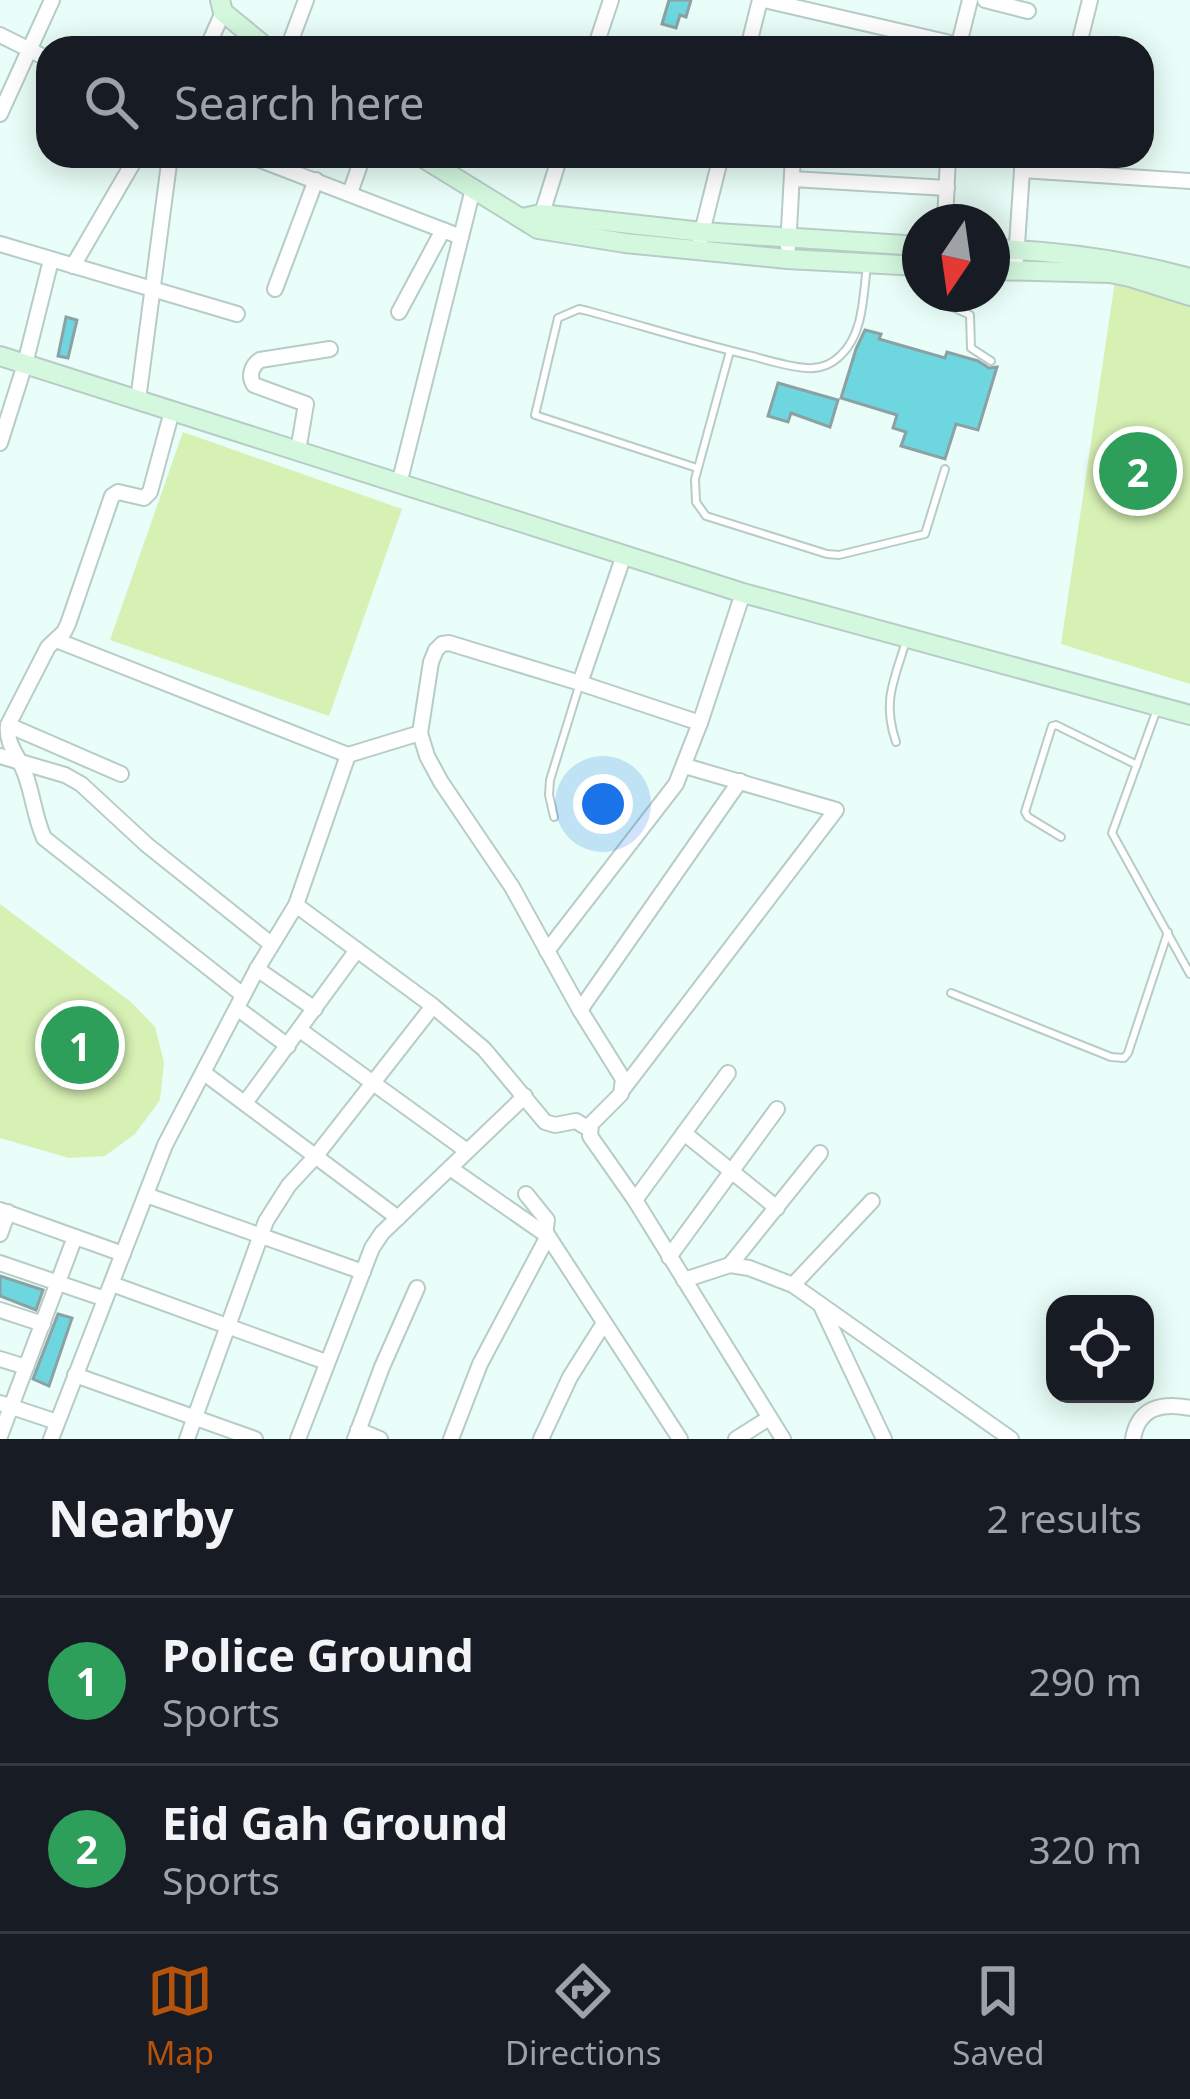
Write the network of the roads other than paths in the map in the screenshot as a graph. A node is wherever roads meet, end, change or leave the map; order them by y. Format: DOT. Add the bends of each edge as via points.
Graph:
graph roads {
  1 [pos="52,0"];
  2 [pos="306,0"];
  3 [pos="611,0"];
  4 [pos="762,0"];
  5 [pos="970,0"];
  6 [pos="985,0"];
  7 [pos="1090,0"];
  8 [pos="222,6"];
  9 [pos="1028,11"];
  10 [pos="0,35"];
  11 [pos="211,36"];
  12 [pos="254,36"];
  13 [pos="292,36"];
  14 [pos="599,36"];
  15 [pos="752,36"];
  16 [pos="915,36"];
  17 [pos="964,36"];
  18 [pos="1081,36"];
  19 [pos="29,49"];
  20 [pos="36,53"];
  21 [pos="0,114"];
  22 [pos="130,168"];
  23 [pos="169,168"];
  24 [pos="283,168"];
  25 [pos="359,168"];
  26 [pos="439,168"];
  27 [pos="555,168"];
  28 [pos="718,168"];
  29 [pos="792,168"];
  30 [pos="947,168"];
  31 [pos="1022,168"];
  32 [pos="1069,168"];
  33 [pos="792,178"];
  34 [pos="316,180"];
  35 [pos="1190,181"];
  36 [pos="946,188"];
  37 [pos="473,189"];
  38 [pos="350,193"];
  39 [pos="946,204"];
  40 [pos="533,220"];
  41 [pos="443,230"];
  42 [pos="461,237"];
  43 [pos="700,241"];
  44 [pos="0,244"];
  45 [pos="788,249"];
  46 [pos="902,249"];
  47 [pos="1010,249"];
  48 [pos="1016,249"];
  49 [pos="868,254"];
  50 [pos="51,260"];
  51 [pos="902,262"];
  52 [pos="73,266"];
  53 [pos="1010,271"];
  54 [pos="1016,271"];
  55 [pos="1190,278"];
  56 [pos="275,289"];
  57 [pos="154,292"];
  58 [pos="1190,296"];
  59 [pos="399,312"];
  60 [pos="964,312"];
  61 [pos="237,314"];
  62 [pos="330,349"];
  63 [pos="730,351"];
  64 [pos="0,356"];
  65 [pos="991,361"];
  66 [pos="25,364"];
  67 [pos="138,400"];
  68 [pos="172,411"];
  69 [pos="0,443"];
  70 [pos="298,451"];
  71 [pos="697,468"];
  72 [pos="945,469"];
  73 [pos="399,484"];
  74 [pos="625,555"];
  75 [pos="742,592"];
  76 [pos="907,638"];
  77 [pos="56,640"];
  78 [pos="580,683"];
  79 [pos="1158,706"];
  80 [pos="1190,715"];
  81 [pos="700,723"];
  82 [pos="8,724"];
  83 [pos="420,733"];
  84 [pos="896,742"];
  85 [pos="347,755"];
  86 [pos="0,756"];
  87 [pos="20,764"];
  88 [pos="1137,765"];
  89 [pos="685,766"];
  90 [pos="121,774"];
  91 [pos="740,782"];
  92 [pos="554,817"];
  93 [pos="1061,837"];
  94 [pos="296,905"];
  95 [pos="1168,932"];
  96 [pos="271,944"];
  97 [pos="357,950"];
  98 [pos="547,951"];
  99 [pos="257,969"];
  100 [pos="1190,974"];
  101 [pos="951,993"];
  102 [pos="240,1002"];
  103 [pos="433,1006"];
  104 [pos="315,1010"];
  105 [pos="580,1010"];
  106 [pos="300,1030"];
  107 [pos="288,1046"];
  108 [pos="204,1073"];
  109 [pos="728,1073"];
  110 [pos="373,1084"];
  111 [pos="623,1089"];
  112 [pos="525,1096"];
  113 [pos="245,1103"];
  114 [pos="777,1109"];
  115 [pos="589,1130"];
  116 [pos="684,1133"];
  117 [pos="467,1151"];
  118 [pos="820,1154"];
  119 [pos="315,1157"];
  120 [pos="450,1168"];
  121 [pos="732,1172"];
  122 [pos="526,1195"];
  123 [pos="146,1196"];
  124 [pos="634,1200"];
  125 [pos="872,1201"];
  126 [pos="777,1208"];
  127 [pos="4,1211"];
  128 [pos="398,1218"];
  129 [pos="0,1234"];
  130 [pos="259,1235"];
  131 [pos="546,1235"];
  132 [pos="74,1237"];
  133 [pos="123,1254"];
  134 [pos="669,1257"];
  135 [pos="0,1263"];
  136 [pos="730,1265"];
  137 [pos="362,1272"];
  138 [pos="684,1280"];
  139 [pos="58,1283"];
  140 [pos="112,1284"];
  141 [pos="794,1286"];
  142 [pos="417,1288"];
  143 [pos="104,1299"];
  144 [pos="819,1303"];
  145 [pos="0,1310"];
  146 [pos="604,1323"];
  147 [pos="43,1324"];
  148 [pos="229,1327"];
  149 [pos="0,1359"];
  150 [pos="326,1362"];
  151 [pos="26,1367"];
  152 [pos="75,1375"];
  153 [pos="6,1405"];
  154 [pos="1190,1408"];
  155 [pos="195,1417"];
  156 [pos="769,1418"];
  157 [pos="57,1421"];
  158 [pos="357,1435"];
  159 [pos="0,1436"];
  160 [pos="51,1439"];
  161 [pos="187,1439"];
  162 [pos="255,1439"];
  163 [pos="298,1439"];
  164 [pos="380,1439"];
  165 [pos="451,1439"];
  166 [pos="541,1439"];
  167 [pos="680,1439"];
  168 [pos="736,1439"];
  169 [pos="783,1439"];
  170 [pos="884,1439"];
  171 [pos="1011,1439"];
  172 [pos="1133,1439"];
  1 -- 19 [label="street"];
  2 -- 13 [label="street"];
  3 -- 14 [label="street"];
  4 -- 15 [label="street"];
  4 -- 16 [label="street"];
  5 -- 17 [label="street"];
  6 -- 9 [label="street"];
  7 -- 18 [label="street"];
  8 -- 11 [label="street"];
  8 -- 12 [label="street"];
  10 -- 19 [label="street"];
  19 -- 20 [label="street"];
  19 -- 21 [label="street"];
  22 -- 52 [label="street"];
  23 -- 57 [label="street"];
  24 -- 34 [label="street"];
  25 -- 38 [label="street"];
  26 -- 37 [label="street"];
  27 -- 40 [label="street"];
  28 -- 43 [label="street"];
  29 -- 33 [label="street"];
  30 -- 36 [label="street"];
  31 -- 48 [label="street"];
  32 -- 35 [label="street"];
  33 -- 36 [label="street"];
  33 -- 45 [label="street"];
  34 -- 38 [label="street"];
  34 -- 56 [label="street"];
  36 -- 39 [label="street"];
  37 -- 40 [label="street"];
  37 -- 42 [label="street"];
  38 -- 41 [label="street"];
  40 -- 43 [label="street"];
  41 -- 42 [label="street"];
  41 -- 59 [label="street"];
  42 -- 73 [label="street"];
  43 -- 45 [label="street"];
  44 -- 50 [label="street"];
  45 -- 49 [label="street"];
  46 -- 49 [label="street"];
  47 -- 48 [label="street"];
  48 -- 54 [label="street"];
  48 -- 55 [label="street"];
  49 -- 51 [label="street"];
  49 -- 63 [label="lane" via="860,318 838,359 808,368"];
  50 -- 52 [label="street"];
  50 -- 66 [label="street"];
  52 -- 57 [label="street"];
  53 -- 54 [label="street"];
  54 -- 58 [label="street" via="1110,273"];
  57 -- 61 [label="street"];
  57 -- 67 [label="street"];
  60 -- 65 [label="lane" via="971,349"];
  62 -- 70 [label="street" via="254,365 254,385 306,404"];
  63 -- 71 [label="lane"];
  63 -- 71 [label="lane" via="588,310 556,322 535,416"];
  64 -- 66 [label="street"];
  66 -- 67 [label="street"];
  66 -- 69 [label="street"];
  67 -- 68 [label="street"];
  68 -- 70 [label="street"];
  68 -- 77 [label="street" via="150,492 112,496"];
  70 -- 73 [label="street"];
  71 -- 72 [label="lane" via="695,494 706,516 833,556 925,534"];
  73 -- 74 [label="street"];
  74 -- 75 [label="street"];
  74 -- 78 [label="street"];
  75 -- 76 [label="street"];
  75 -- 81 [label="street"];
  76 -- 79 [label="street"];
  76 -- 84 [label="lane" via="888,704"];
  77 -- 82 [label="street"];
  77 -- 85 [label="street"];
  78 -- 81 [label="street"];
  78 -- 83 [label="street" via="442,644 431,662"];
  78 -- 92 [label="lane" via="550,780"];
  79 -- 80 [label="street"];
  79 -- 88 [label="lane"];
  81 -- 89 [label="street"];
  82 -- 87 [label="street"];
  82 -- 90 [label="street"];
  83 -- 85 [label="street"];
  83 -- 98 [label="street" via="441,782"];
  85 -- 94 [label="street"];
  86 -- 87 [label="street"];
  87 -- 96 [label="street" via="81,784"];
  87 -- 102 [label="street" via="44,838"];
  88 -- 93 [label="lane" via="1052,726 1025,812"];
  88 -- 95 [label="lane" via="1112,833"];
  89 -- 91 [label="street"];
  89 -- 98 [label="street"];
  91 -- 105 [label="street"];
  91 -- 111 [label="street" via="836,809"];
  94 -- 96 [label="street"];
  94 -- 97 [label="street"];
  95 -- 100 [label="lane"];
  95 -- 101 [label="lane" via="1124,1058"];
  96 -- 99 [label="street"];
  97 -- 103 [label="street"];
  97 -- 104 [label="street"];
  98 -- 105 [label="street"];
  99 -- 102 [label="street"];
  99 -- 104 [label="street"];
  102 -- 107 [label="street"];
  102 -- 108 [label="street"];
  103 -- 110 [label="street"];
  103 -- 112 [label="street"];
  104 -- 106 [label="street"];
  105 -- 111 [label="street"];
  106 -- 107 [label="street"];
  106 -- 110 [label="street"];
  107 -- 113 [label="street"];
  108 -- 113 [label="street"];
  108 -- 123 [label="street"];
  109 -- 116 [label="street"];
  110 -- 117 [label="street"];
  110 -- 119 [label="street"];
  111 -- 115 [label="street"];
  112 -- 115 [label="street" via="549,1125 576,1121"];
  112 -- 117 [label="street"];
  113 -- 119 [label="street"];
  114 -- 121 [label="street"];
  115 -- 124 [label="street"];
  116 -- 121 [label="street"];
  116 -- 124 [label="street"];
  117 -- 120 [label="street"];
  118 -- 126 [label="street"];
  119 -- 128 [label="street"];
  119 -- 130 [label="street"];
  120 -- 128 [label="street"];
  120 -- 131 [label="street"];
  121 -- 126 [label="street"];
  121 -- 134 [label="street"];
  122 -- 131 [label="street" via="548,1220"];
  123 -- 130 [label="street"];
  123 -- 133 [label="street"];
  124 -- 134 [label="street"];
  125 -- 141 [label="street"];
  126 -- 136 [label="street"];
  127 -- 129 [label="street"];
  127 -- 132 [label="street"];
  128 -- 137 [label="street"];
  130 -- 137 [label="street"];
  130 -- 148 [label="street"];
  131 -- 146 [label="street"];
  131 -- 165 [label="street"];
  132 -- 133 [label="street"];
  132 -- 139 [label="street"];
  133 -- 140 [label="street"];
  134 -- 138 [label="street"];
  135 -- 139 [label="street"];
  136 -- 138 [label="street"];
  136 -- 141 [label="street"];
  137 -- 150 [label="street"];
  138 -- 156 [label="street"];
  139 -- 143 [label="street"];
  139 -- 147 [label="street"];
  140 -- 143 [label="street"];
  140 -- 148 [label="street"];
  141 -- 144 [label="street"];
  142 -- 158 [label="street"];
  143 -- 152 [label="street"];
  144 -- 170 [label="street"];
  144 -- 171 [label="street"];
  145 -- 147 [label="street"];
  146 -- 166 [label="street"];
  146 -- 167 [label="street"];
  147 -- 151 [label="street"];
  148 -- 150 [label="street"];
  148 -- 155 [label="street"];
  149 -- 151 [label="street"];
  150 -- 163 [label="street"];
  151 -- 153 [label="street"];
  152 -- 155 [label="street"];
  152 -- 157 [label="street"];
  153 -- 157 [label="street"];
  153 -- 159 [label="street"];
  154 -- 172 [label="street" via="1160,1407 1140,1418"];
  155 -- 161 [label="street"];
  155 -- 162 [label="street"];
  156 -- 168 [label="street"];
  156 -- 169 [label="street"];
  157 -- 160 [label="street"];
  158 -- 164 [label="street"];
}
